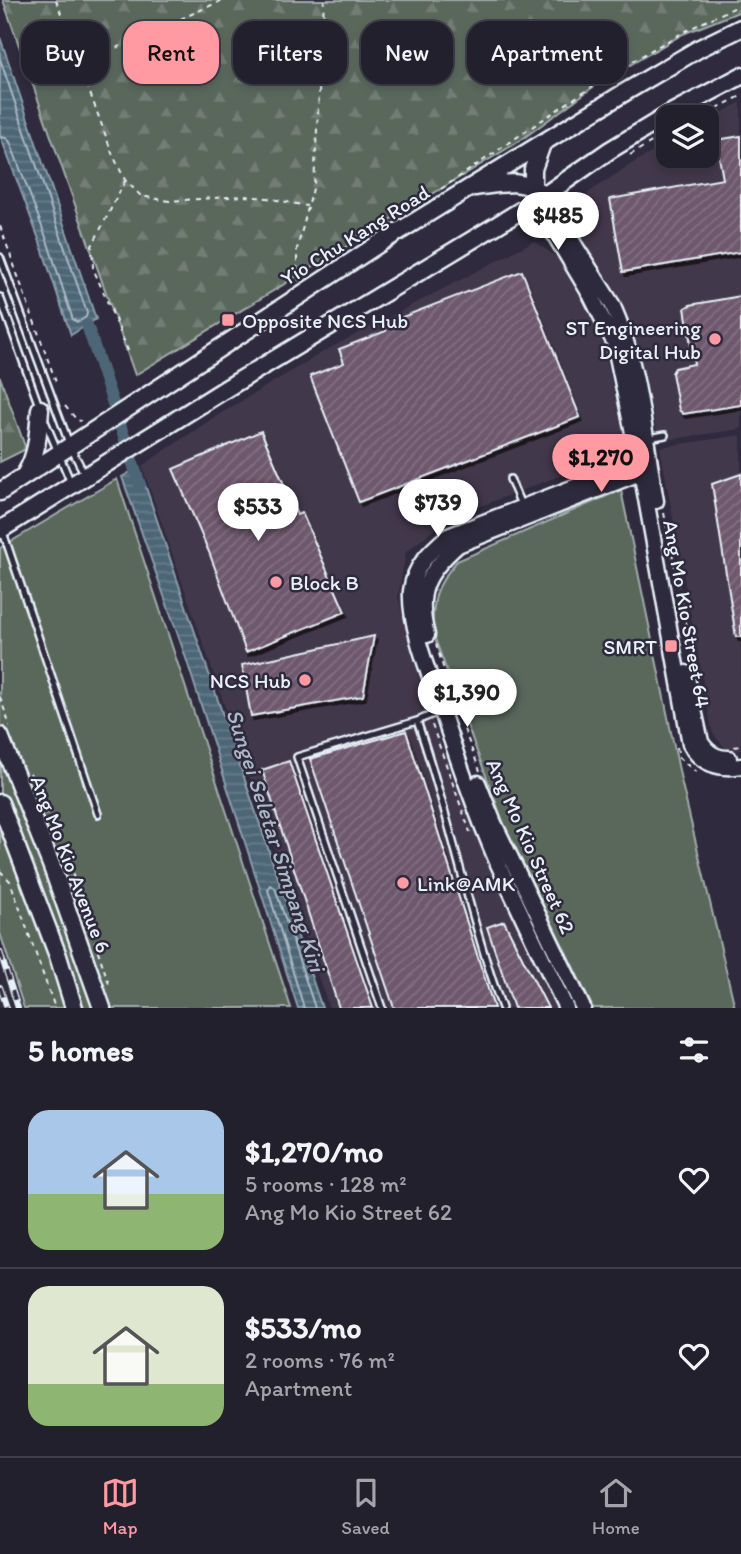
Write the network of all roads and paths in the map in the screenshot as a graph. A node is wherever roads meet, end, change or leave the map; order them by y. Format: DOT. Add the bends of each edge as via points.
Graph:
graph roads {
  1 [pos="56,0"];
  2 [pos="223,0"];
  3 [pos="324,0"];
  4 [pos="741,5"];
  5 [pos="63,21"];
  6 [pos="741,28"];
  7 [pos="109,51"];
  8 [pos="627,66"];
  9 [pos="741,76"];
  10 [pos="86,84"];
  11 [pos="741,96"];
  12 [pos="719,107"];
  13 [pos="542,144"];
  14 [pos="125,180"];
  15 [pos="469,187"];
  16 [pos="536,195"];
  17 [pos="307,206"];
  18 [pos="0,226"];
  19 [pos="0,257"];
  20 [pos="303,292"];
  21 [pos="0,297"];
  22 [pos="620,340"];
  23 [pos="130,355"];
  24 [pos="61,396"];
  25 [pos="65,405"];
  26 [pos="40,409"];
  27 [pos="93,424"];
  28 [pos="665,435"];
  29 [pos="646,438"];
  30 [pos="64,450"];
  31 [pos="644,465"];
  32 [pos="24,475"];
  33 [pos="510,479"];
  34 [pos="78,480"];
  35 [pos="0,492"];
  36 [pos="524,512"];
  37 [pos="1,530"];
  38 [pos="435,640"];
  39 [pos="440,711"];
  40 [pos="417,721"];
  41 [pos="0,736"];
  42 [pos="677,747"];
  43 [pos="741,757"];
  44 [pos="741,766"];
  45 [pos="704,774"];
  46 [pos="482,776"];
  47 [pos="0,803"];
  48 [pos="98,814"];
  49 [pos="470,832"];
  50 [pos="0,871"];
  51 [pos="55,1008"];
  52 [pos="74,1008"];
  53 [pos="102,1008"];
  54 [pos="382,1008"];
  55 [pos="502,1008"];
  56 [pos="566,1008"];
  57 [pos="583,1008"];
  1 -- 5 [label="path"];
  2 -- 7 [label="path"];
  3 -- 17 [label="path" via="317,152"];
  4 -- 8 [label="path"];
  6 -- 13 [label="main road, Yio Chu Kang Road"];
  9 -- 16 [label="main road"];
  10 -- 14 [label="path"];
  11 -- 12 [label="path"];
  13 -- 15 [label="main road, Yio Chu Kang Road"];
  13 -- 16 [label="main road" via="533,169"];
  14 -- 17 [label="path" via="141,196 154,200 244,197"];
  14 -- 23 [label="path" via="92,246 93,268"];
  15 -- 16 [label="main road" via="520,183"];
  15 -- 20 [label="main road, Yio Chu Kang Road"];
  16 -- 22 [label="street, Ang Mo Kio Street 64" via="597,292"];
  16 -- 34 [label="main road"];
  17 -- 20 [label="path" via="297,248 297,274"];
  18 -- 24 [label="path"];
  19 -- 30 [label="lane"];
  20 -- 27 [label="main road, Yio Chu Kang Road" via="139,401"];
  21 -- 26 [label="lane"];
  22 -- 29 [label="street, Ang Mo Kio Street 64" via="637,386"];
  22 -- 31 [label="street, Ang Mo Kio Street 64"];
  25 -- 27 [label="path" via="77,421"];
  26 -- 30 [label="lane"];
  26 -- 32 [label="main road" via="37,448"];
  27 -- 30 [label="main road, Yio Chu Kang Road"];
  28 -- 29 [label="lane"];
  29 -- 31 [label="street, Ang Mo Kio Street 64"];
  30 -- 32 [label="main road, Yio Chu Kang Road"];
  30 -- 34 [label="lane"];
  30 -- 34 [label="lane"];
  31 -- 36 [label="street, Ang Mo Kio Street 62"];
  31 -- 43 [label="street, Ang Mo Kio Street 64" via="701,742 715,756"];
  31 -- 44 [label="street, Ang Mo Kio Street 64" via="690,744 695,755 708,764"];
  32 -- 35 [label="main road, Yio Chu Kang Road"];
  33 -- 36 [label="lane"];
  34 -- 37 [label="main road"];
  36 -- 39 [label="street, Ang Mo Kio Street 62" via="448,536 415,572 411,588"];
  37 -- 48 [label="lane"];
  38 -- 46 [label="path"];
  39 -- 40 [label="lane"];
  39 -- 49 [label="path"];
  39 -- 56 [label="street, Ang Mo Kio Street 62" via="497,862"];
  39 -- 57 [label="street, Ang Mo Kio Street 62"];
  40 -- 54 [label="lane" via="297,757"];
  40 -- 55 [label="lane"];
  41 -- 53 [label="main road, Ang Mo Kio Avenue 6"];
  42 -- 45 [label="path" via="679,758"];
  47 -- 52 [label="main road"];
  50 -- 51 [label="path" via="10,880"];
}
